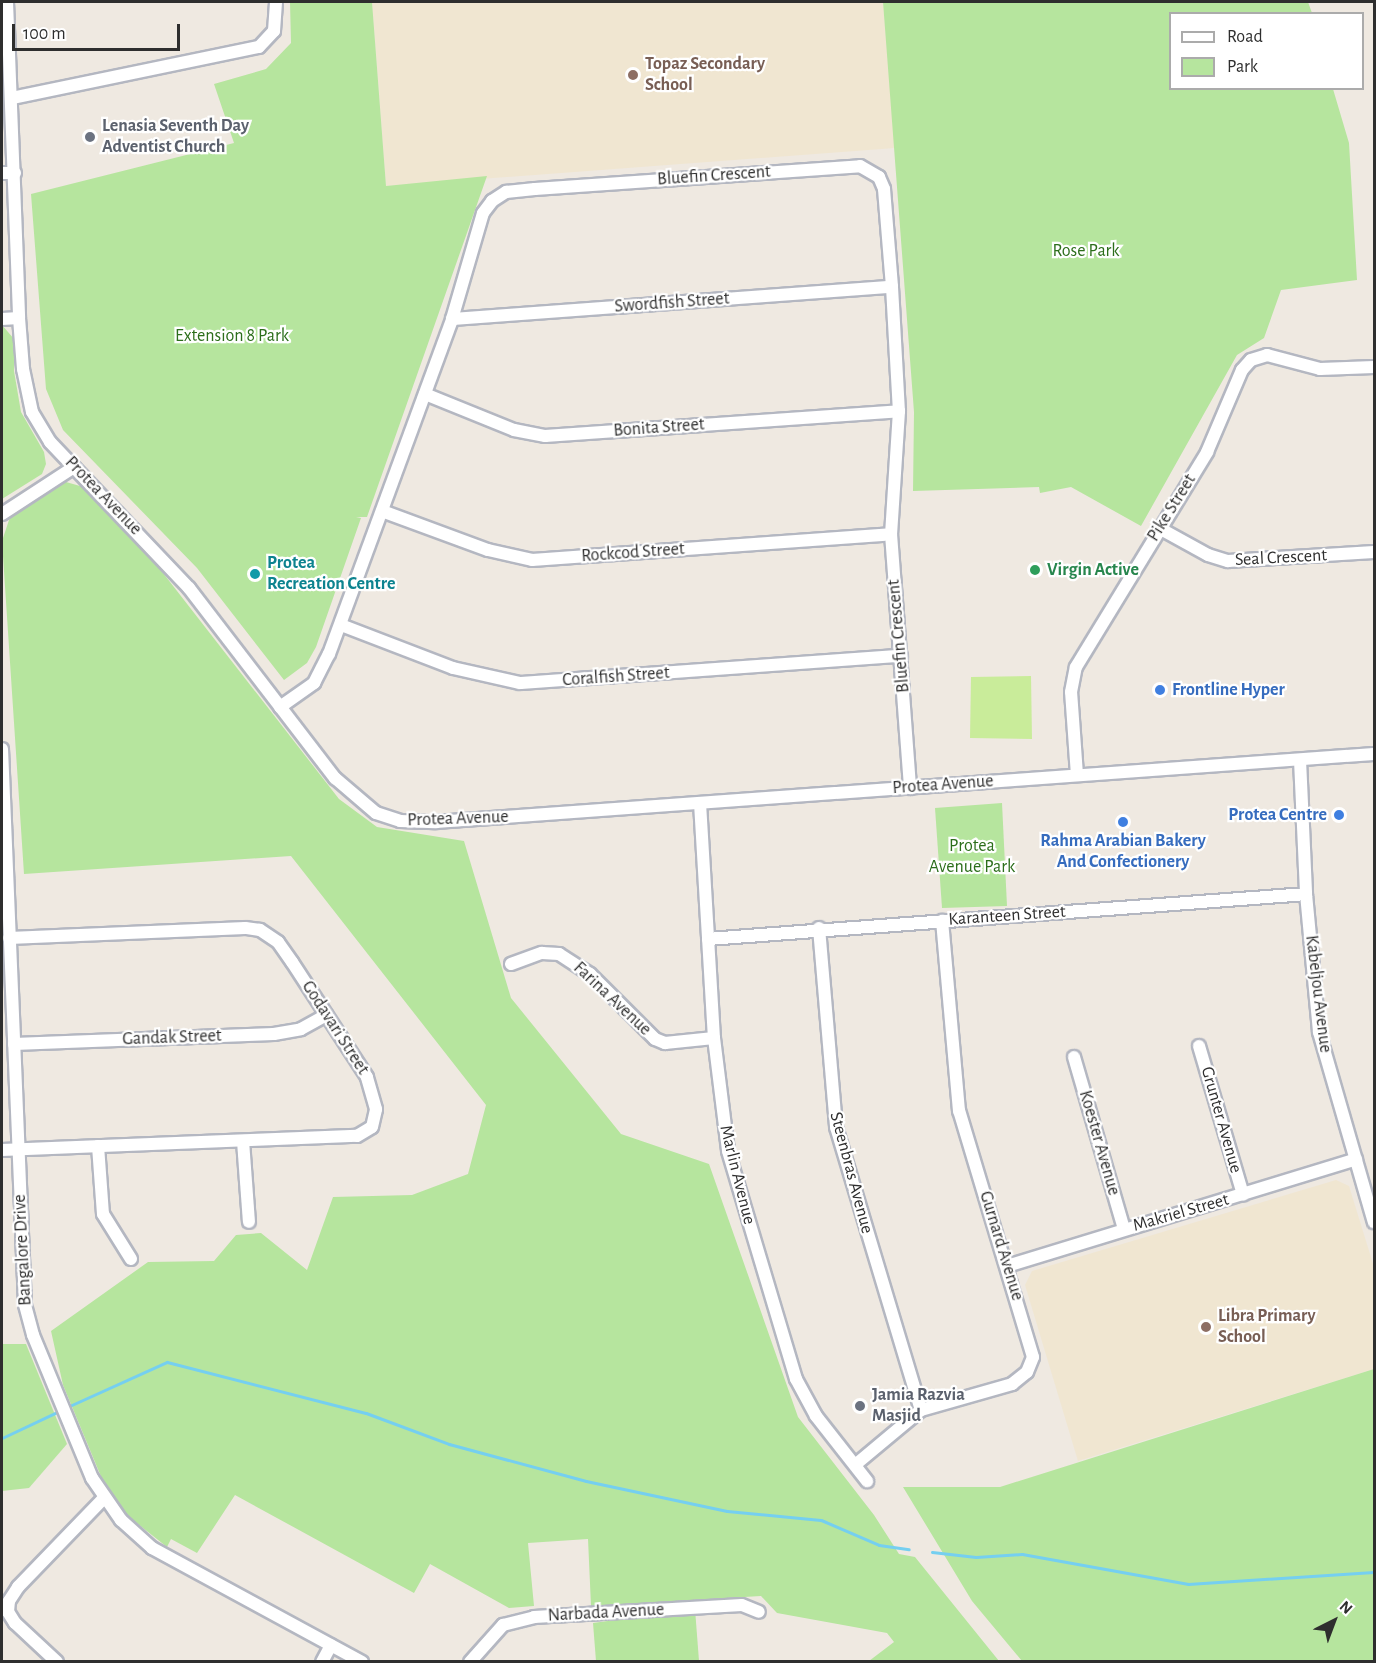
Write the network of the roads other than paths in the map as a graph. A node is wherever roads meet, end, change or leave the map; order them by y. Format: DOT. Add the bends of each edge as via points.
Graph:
graph roads {
  1 [pos="7,2"];
  2 [pos="276,2"];
  3 [pos="5,28"];
  4 [pos="12,98"];
  5 [pos="2,173"];
  6 [pos="15,173"];
  7 [pos="892,287"];
  8 [pos="20,318"];
  9 [pos="2,319"];
  10 [pos="453,319"];
  11 [pos="1374,367"];
  12 [pos="425,394"];
  13 [pos="899,411"];
  14 [pos="74,467"];
  15 [pos="382,511"];
  16 [pos="2,514"];
  17 [pos="1160,528"];
  18 [pos="891,534"];
  19 [pos="1374,552"];
  20 [pos="341,625"];
  21 [pos="901,656"];
  22 [pos="280,707"];
  23 [pos="2,749"];
  24 [pos="1374,754"];
  25 [pos="1300,759"];
  26 [pos="1077,775"];
  27 [pos="910,788"];
  28 [pos="700,803"];
  29 [pos="3,832"];
  30 [pos="1306,894"];
  31 [pos="942,921"];
  32 [pos="819,928"];
  33 [pos="9,938"];
  34 [pos="708,939"];
  35 [pos="511,964"];
  36 [pos="326,1015"];
  37 [pos="714,1038"];
  38 [pos="14,1044"];
  39 [pos="1199,1046"];
  40 [pos="1074,1057"];
  41 [pos="243,1141"];
  42 [pos="98,1146"];
  43 [pos="18,1149"];
  44 [pos="2,1150"];
  45 [pos="1356,1159"];
  46 [pos="1243,1195"];
  47 [pos="249,1222"];
  48 [pos="1374,1222"];
  49 [pos="1124,1229"];
  50 [pos="131,1259"];
  51 [pos="1007,1266"];
  52 [pos="921,1410"];
  53 [pos="855,1465"];
  54 [pos="867,1481"];
  55 [pos="103,1499"];
  56 [pos="759,1612"];
  57 [pos="331,1644"];
  58 [pos="57,1662"];
  59 [pos="322,1662"];
  60 [pos="362,1662"];
  61 [pos="470,1662"];
  1 -- 3 [label="street, Protea Avenue"];
  2 -- 4 [label="street" via="274,31 259,47"];
  3 -- 4 [label="street, Protea Avenue"];
  4 -- 6 [label="street, Protea Avenue"];
  5 -- 6 [label="street"];
  6 -- 8 [label="street, Protea Avenue"];
  7 -- 10 [label="street, Swordfish Street"];
  7 -- 10 [label="street, Bluefin Crescent" via="884,189 879,177 866,168 546,188 506,192 487,206"];
  7 -- 13 [label="street, Bluefin Crescent"];
  8 -- 9 [label="street"];
  8 -- 14 [label="street, Protea Avenue" via="23,369 32,412 50,442"];
  10 -- 12 [label="street, Bluefin Crescent"];
  11 -- 17 [label="street, Pike Street" via="1320,369 1267,355 1251,360 1239,376 1207,453"];
  12 -- 13 [label="street, Bonita Street" via="514,430 544,436"];
  12 -- 15 [label="street, Bluefin Crescent"];
  13 -- 18 [label="street, Bluefin Crescent"];
  14 -- 16 [label="street"];
  14 -- 22 [label="street, Protea Avenue" via="183,581"];
  15 -- 18 [label="street, Rockcod Street" via="488,550 532,560"];
  15 -- 20 [label="street, Bluefin Crescent"];
  17 -- 19 [label="street, Seal Crescent" via="1208,555 1228,561"];
  17 -- 26 [label="street, Pike Street" via="1073,675"];
  18 -- 21 [label="street, Bluefin Crescent"];
  20 -- 21 [label="street, Coralfish Street" via="453,668 520,683"];
  20 -- 22 [label="street, Bluefin Crescent" via="314,683"];
  21 -- 27 [label="street, Bluefin Crescent"];
  22 -- 28 [label="street, Protea Avenue" via="346,789 386,818 436,822"];
  23 -- 29 [label="street, Bangalore Drive"];
  24 -- 25 [label="street, Protea Avenue"];
  25 -- 26 [label="street, Protea Avenue"];
  25 -- 30 [label="street, Kabeljou Avenue"];
  26 -- 27 [label="street, Protea Avenue"];
  27 -- 28 [label="street, Protea Avenue"];
  28 -- 34 [label="street, Marlin Avenue"];
  29 -- 33 [label="street, Bangalore Drive"];
  30 -- 31 [label="street, Karanteen Street"];
  30 -- 45 [label="street, Kabeljou Avenue" via="1321,1043"];
  31 -- 32 [label="street, Karanteen Street"];
  31 -- 51 [label="street, Gurnard Avenue" via="958,1104"];
  32 -- 34 [label="street, Karanteen Street"];
  32 -- 52 [label="street, Steenbras Avenue" via="836,1127"];
  33 -- 36 [label="street, Godavari Street" via="260,930 278,942"];
  33 -- 38 [label="street, Bangalore Drive"];
  34 -- 37 [label="street, Marlin Avenue"];
  35 -- 37 [label="street, Farina Avenue" via="542,953 559,954 590,974 655,1039 665,1043"];
  36 -- 38 [label="street, Gandak Street" via="301,1029 274,1034"];
  36 -- 41 [label="street, Godavari Street" via="372,1088 376,1109 372,1127 357,1136"];
  37 -- 53 [label="street, Marlin Avenue" via="728,1151 787,1353 809,1405"];
  38 -- 43 [label="street, Bangalore Drive"];
  39 -- 46 [label="street, Grunter Avenue"];
  40 -- 49 [label="street, Koester Avenue"];
  41 -- 42 [label="street, Godavari Street"];
  41 -- 47 [label="street"];
  42 -- 43 [label="street, Godavari Street"];
  42 -- 50 [label="street" via="103,1214"];
  43 -- 44 [label="street, Godavari Street"];
  43 -- 55 [label="street, Bangalore Drive" via="25,1305 68,1422"];
  45 -- 46 [label="street, Makriel Street"];
  45 -- 48 [label="street, Kabeljou Avenue"];
  46 -- 49 [label="street, Makriel Street"];
  49 -- 51 [label="street, Makriel Street"];
  51 -- 52 [label="street, Gurnard Avenue" via="1033,1357 1027,1372 1012,1384"];
  52 -- 53 [label="street, Gurnard Avenue"];
  53 -- 54 [label="street, Marlin Avenue"];
  55 -- 57 [label="street, Bangalore Drive" via="152,1548"];
  55 -- 58 [label="street" via="9,1600 8,1611 15,1623"];
  56 -- 61 [label="street, Narbada Avenue" via="742,1605 534,1617 503,1625"];
  57 -- 59 [label="street"];
  57 -- 60 [label="street, Bangalore Drive"];
}
